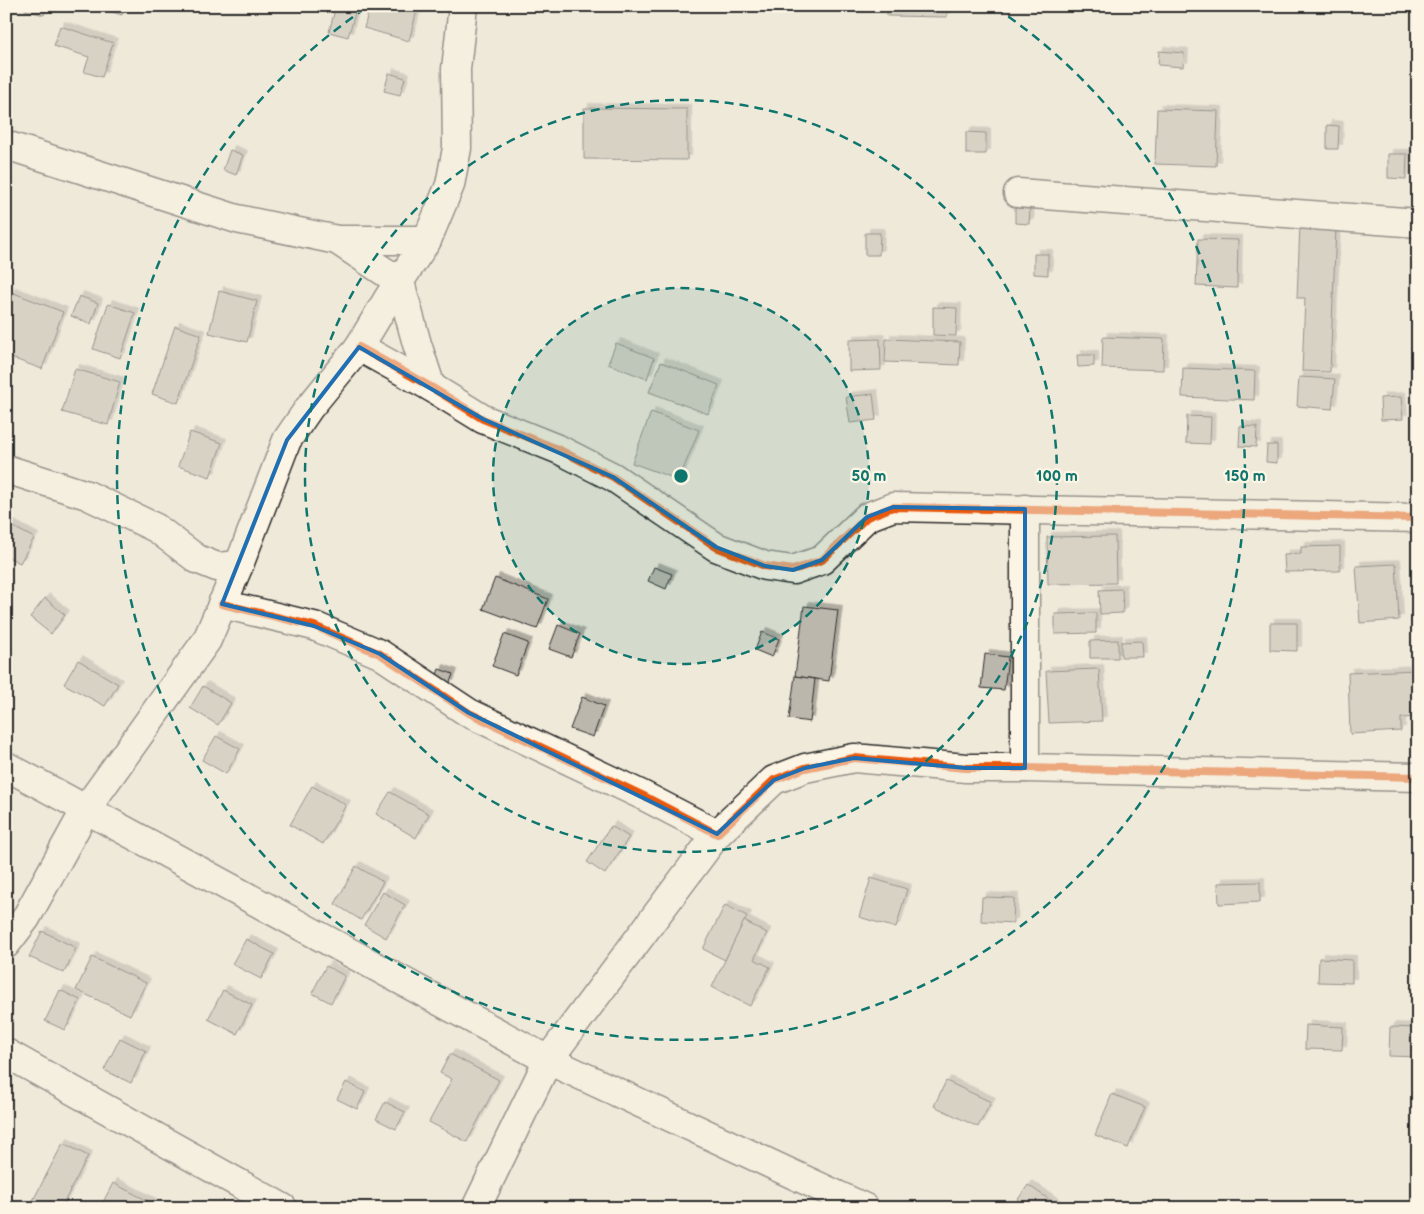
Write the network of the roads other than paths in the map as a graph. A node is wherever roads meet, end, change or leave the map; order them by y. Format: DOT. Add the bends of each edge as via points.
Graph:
graph roads {
  1 [pos="463,6"];
  2 [pos="6,144"];
  3 [pos="1018,192"];
  4 [pos="1418,223"];
  5 [pos="337,240"];
  6 [pos="427,240"];
  7 [pos="400,282"];
  8 [pos="359,346"];
  9 [pos="431,387"];
  10 [pos="6,469"];
  11 [pos="1025,509"];
  12 [pos="1418,518"];
  13 [pos="239,565"];
  14 [pos="222,604"];
  15 [pos="6,766"];
  16 [pos="1025,768"];
  17 [pos="1418,777"];
  18 [pos="86,809"];
  19 [pos="717,834"];
  20 [pos="6,944"];
  21 [pos="6,1053"];
  22 [pos="548,1060"];
  23 [pos="283,1208"];
  24 [pos="476,1208"];
  25 [pos="865,1208"];
  1 -- 6 [label="street" via="456,69 457,148 450,185"];
  2 -- 5 [label="street" via="237,219"];
  3 -- 4 [label="street"];
  5 -- 6 [label="street"];
  5 -- 7 [label="street"];
  6 -- 7 [label="street"];
  7 -- 8 [label="street"];
  7 -- 9 [label="street"];
  8 -- 9 [label="street"];
  8 -- 13 [label="street" via="287,440"];
  9 -- 11 [label="street" via="483,418 614,477 716,546 765,566 793,570 822,560 867,517 893,507"];
  10 -- 13 [label="street" via="87,495 156,528 197,559 217,567"];
  11 -- 12 [label="street"];
  11 -- 16 [label="street"];
  13 -- 14 [label="street"];
  14 -- 18 [label="street" via="207,640"];
  14 -- 19 [label="street" via="314,626 380,654 469,714"];
  15 -- 18 [label="street"];
  16 -- 17 [label="street"];
  16 -- 19 [label="street" via="966,768 854,758 805,768 774,780"];
  18 -- 20 [label="street" via="26,918"];
  18 -- 22 [label="street"];
  19 -- 22 [label="street"];
  21 -- 23 [label="street"];
  22 -- 24 [label="street"];
  22 -- 25 [label="street"];
}
